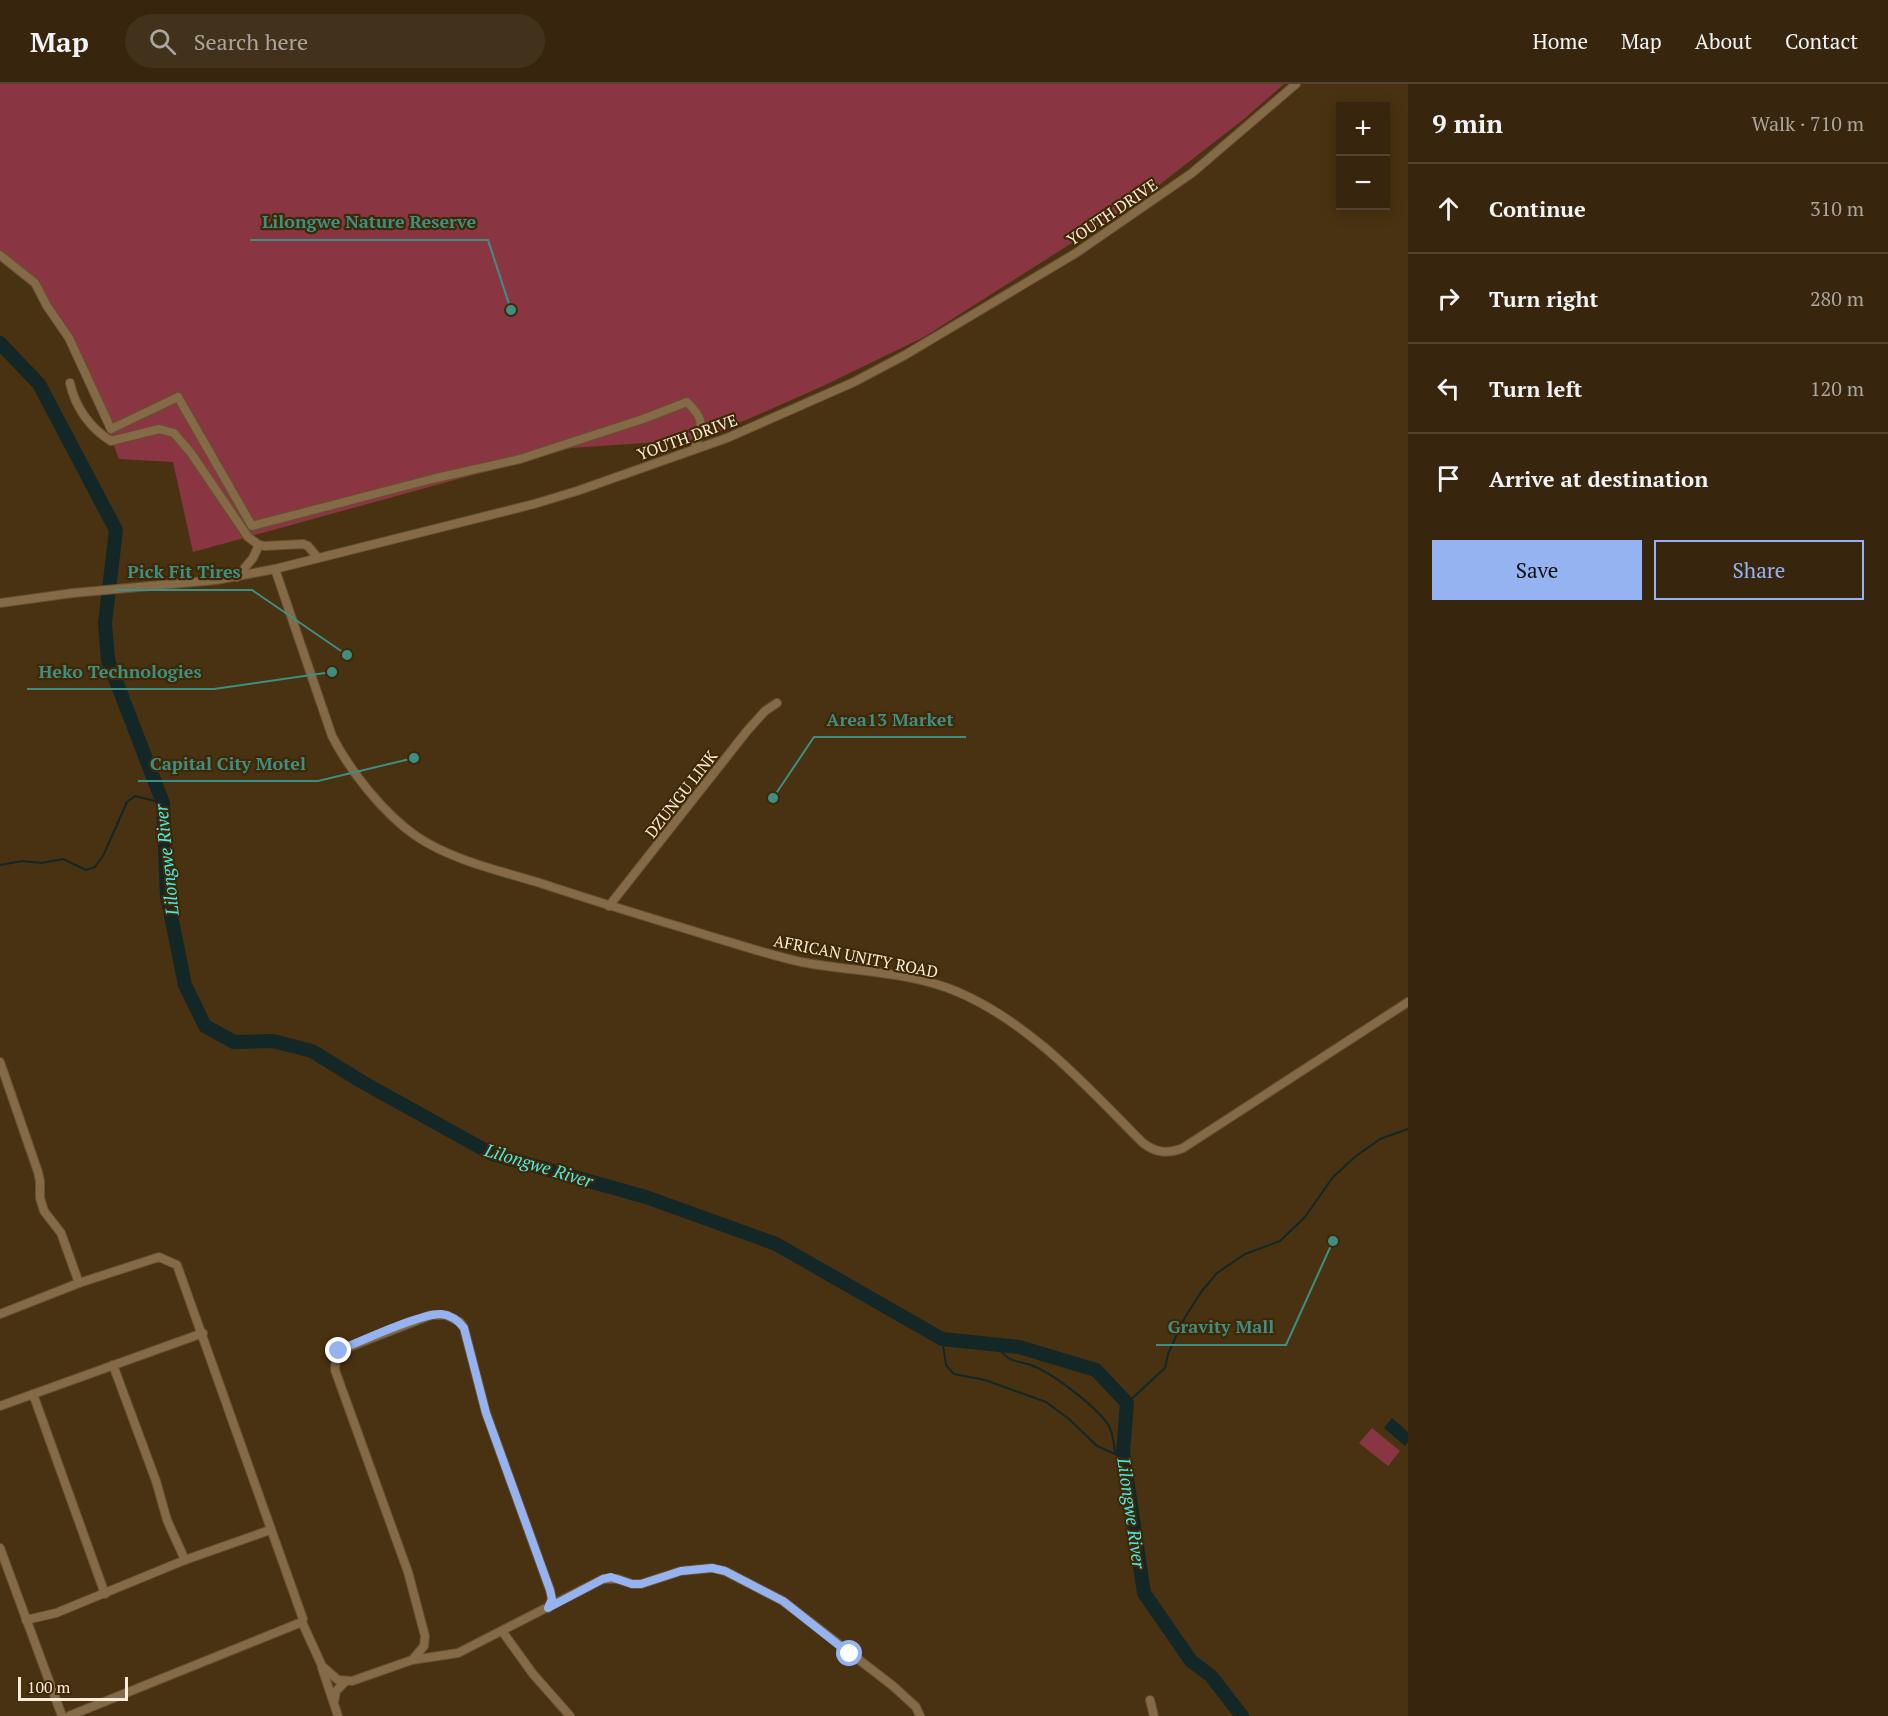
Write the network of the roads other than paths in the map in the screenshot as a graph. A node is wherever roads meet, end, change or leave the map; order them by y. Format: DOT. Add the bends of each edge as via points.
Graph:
graph roads {
  1 [pos="1296,84"];
  2 [pos="0,255"];
  3 [pos="70,383"];
  4 [pos="695,449"];
  5 [pos="259,545"];
  6 [pos="318,558"];
  7 [pos="275,569"];
  8 [pos="237,577"];
  9 [pos="0,603"];
  10 [pos="777,703"];
  11 [pos="609,906"];
  12 [pos="1408,1002"];
  13 [pos="0,1062"];
  14 [pos="80,1283"];
  15 [pos="0,1314"];
  16 [pos="203,1333"];
  17 [pos="113,1365"];
  18 [pos="33,1394"];
  19 [pos="0,1406"];
  20 [pos="270,1530"];
  21 [pos="0,1548"];
  22 [pos="185,1560"];
  23 [pos="105,1594"];
  24 [pos="548,1608"];
  25 [pos="26,1620"];
  26 [pos="302,1622"];
  27 [pos="502,1631"];
  28 [pos="412,1660"];
  29 [pos="322,1666"];
  30 [pos="346,1681"];
  31 [pos="1150,1700"];
  32 [pos="334,1705"];
  33 [pos="62,1716"];
  34 [pos="69,1716"];
  35 [pos="338,1716"];
  36 [pos="570,1716"];
  37 [pos="920,1716"];
  38 [pos="1154,1716"];
  1 -- 4 [label="street, YOUTH DRIVE" via="1175,186 1076,253 854,382"];
  2 -- 4 [label="street" via="34,283 69,338 111,429 178,397 252,526 520,459 687,402 701,420"];
  3 -- 5 [label="street" via="78,408 111,441 159,429 174,433 243,531"];
  4 -- 6 [label="street, YOUTH DRIVE" via="534,504"];
  5 -- 6 [label="street" via="303,544"];
  5 -- 8 [label="street" via="254,558"];
  6 -- 7 [label="street, YOUTH DRIVE"];
  7 -- 8 [label="street, YOUTH DRIVE"];
  7 -- 11 [label="street, AFRICAN UNITY ROAD" via="332,736 349,767 393,816 416,836 447,852"];
  8 -- 9 [label="street, YOUTH DRIVE"];
  10 -- 11 [label="street, DZUNGU LINK" via="747,731"];
  11 -- 12 [label="street, AFRICAN UNITY ROAD" via="777,956 922,980 957,992 1033,1038 1143,1143 1164,1152 1183,1148"];
  13 -- 14 [label="street" via="38,1172 44,1211 61,1233"];
  14 -- 15 [label="street"];
  14 -- 16 [label="street" via="163,1257 179,1268"];
  16 -- 17 [label="street"];
  16 -- 20 [label="street"];
  17 -- 18 [label="street"];
  17 -- 22 [label="street" via="167,1520"];
  18 -- 19 [label="street"];
  18 -- 23 [label="street"];
  20 -- 22 [label="street"];
  20 -- 26 [label="street"];
  21 -- 25 [label="street"];
  22 -- 23 [label="street"];
  23 -- 25 [label="street"];
  24 -- 27 [label="street"];
  24 -- 28 [label="street" via="550,1590 486,1413 464,1328 454,1318 438,1314 379,1334 339,1351 335,1370 408,1572 424,1636 424,1646"];
  24 -- 37 [label="street" via="611,1577 641,1584 681,1571 725,1571 783,1601 893,1686 916,1707"];
  25 -- 33 [label="street"];
  26 -- 29 [label="street"];
  26 -- 34 [label="street"];
  27 -- 28 [label="street" via="458,1653"];
  27 -- 36 [label="street"];
  28 -- 30 [label="street"];
  29 -- 30 [label="street" via="338,1680"];
  29 -- 32 [label="street"];
  30 -- 32 [label="street" via="336,1691"];
  31 -- 38 [label="street"];
  32 -- 35 [label="street"];
}
